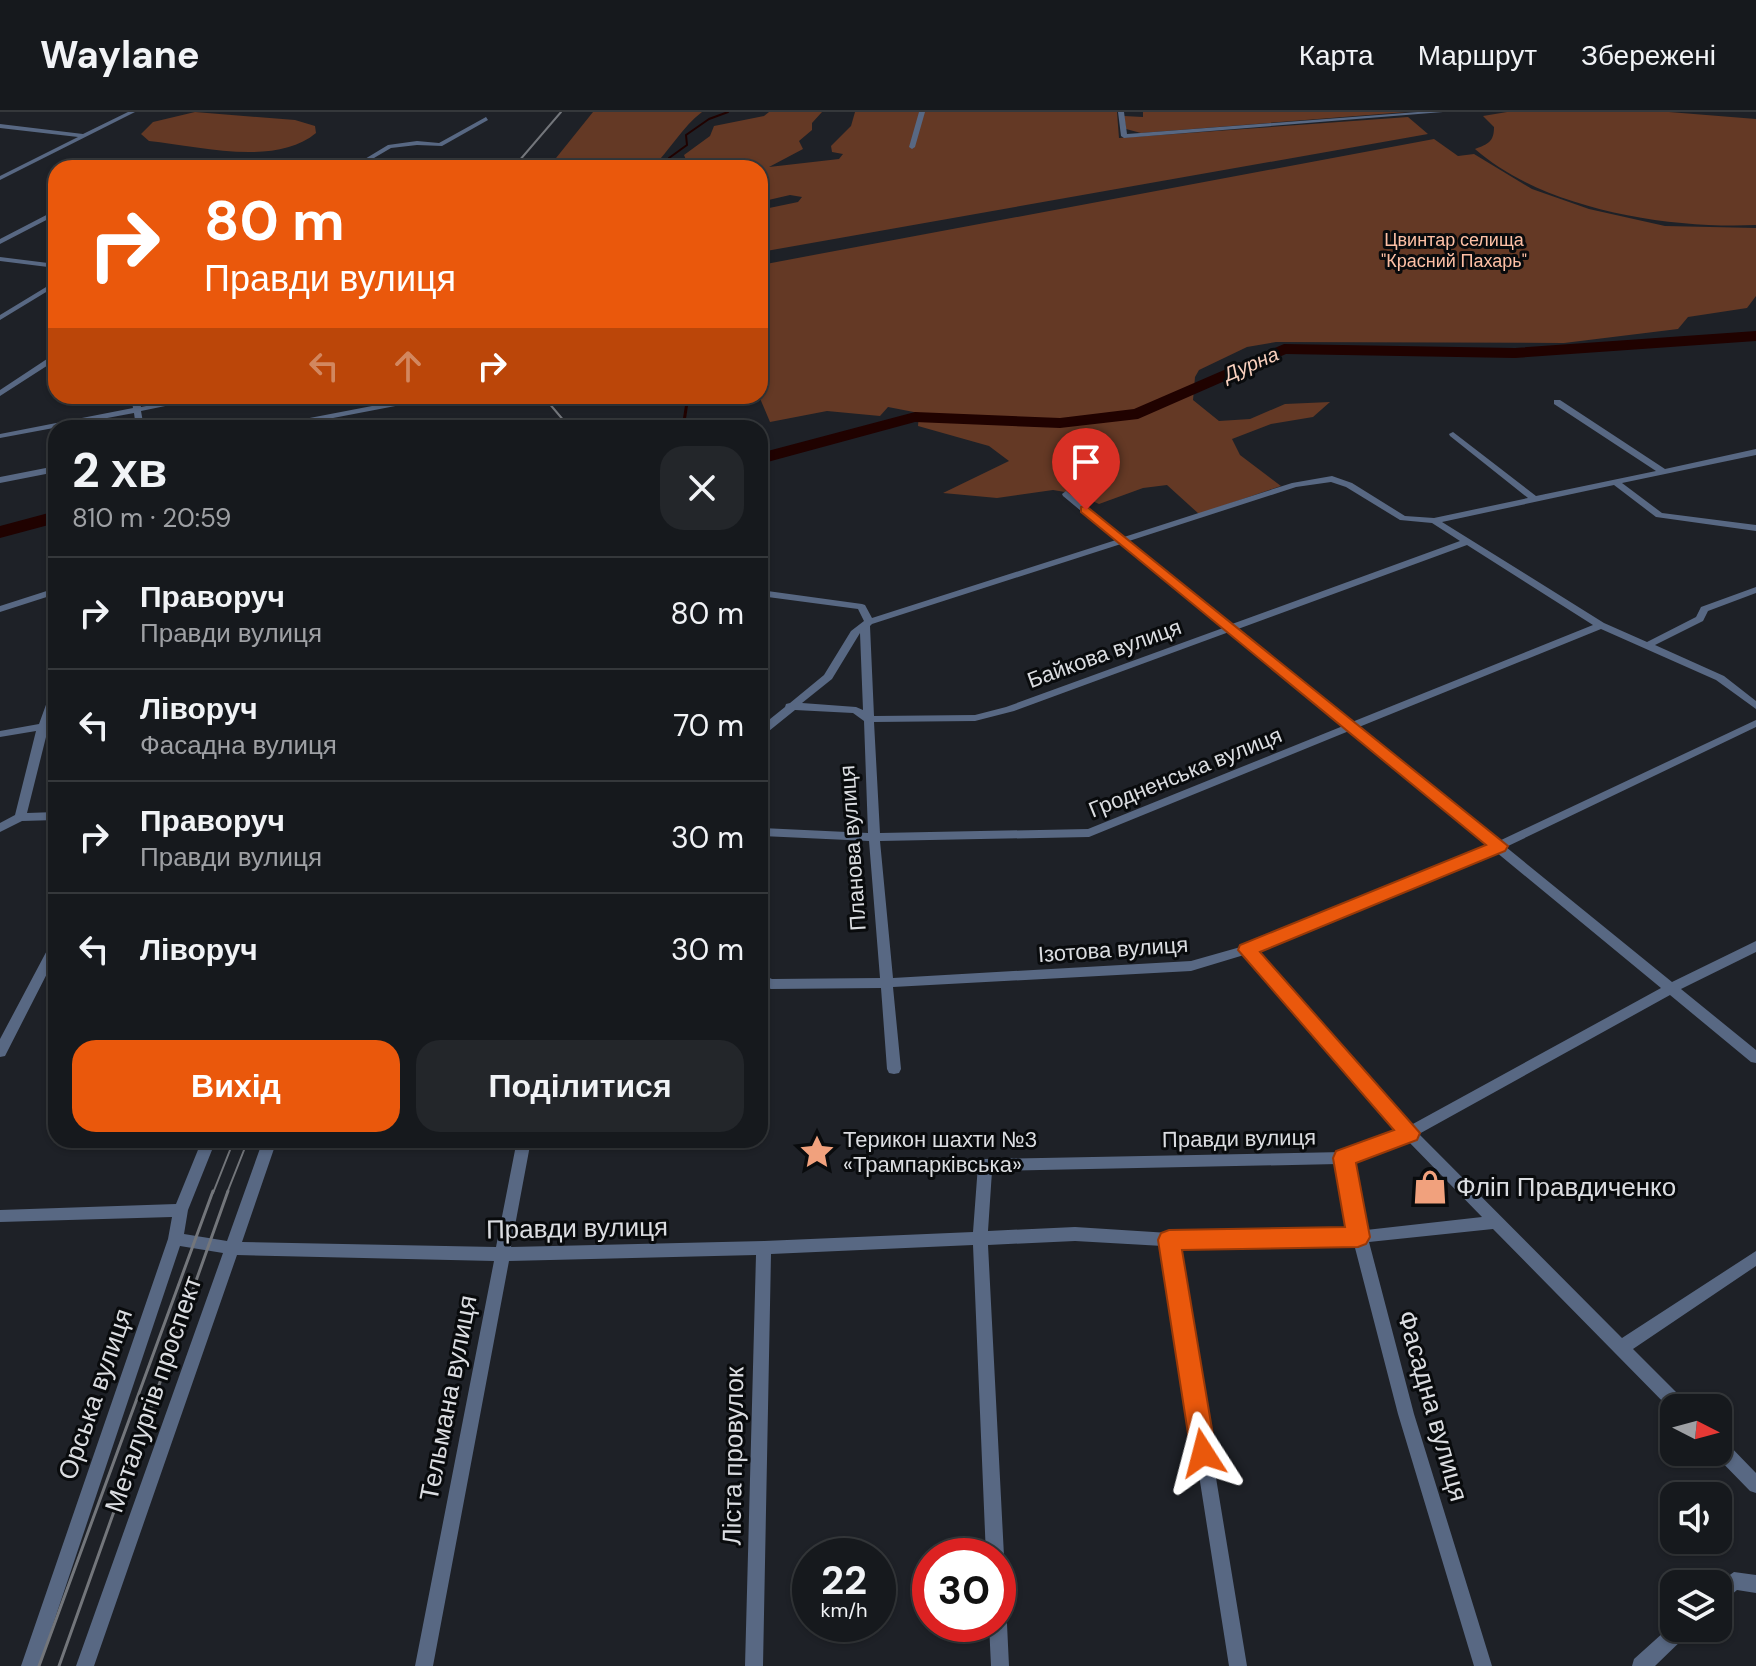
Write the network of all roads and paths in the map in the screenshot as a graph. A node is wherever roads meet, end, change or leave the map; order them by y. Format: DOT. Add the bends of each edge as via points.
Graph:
graph roads {
  1 [pos="132,112"];
  2 [pos="922,112"];
  3 [pos="1121,112"];
  4 [pos="1440,112"];
  5 [pos="486,119"];
  6 [pos="0,126"];
  7 [pos="84,136"];
  8 [pos="912,147"];
  9 [pos="366,160"];
  10 [pos="0,178"];
  11 [pos="48,216"];
  12 [pos="0,242"];
  13 [pos="0,259"];
  14 [pos="48,265"];
  15 [pos="48,288"];
  16 [pos="0,318"];
  17 [pos="48,363"];
  18 [pos="0,394"];
  19 [pos="1557,402"];
  20 [pos="136,404"];
  21 [pos="168,404"];
  22 [pos="395,404"];
  23 [pos="137,410"];
  24 [pos="84,420"];
  25 [pos="139,420"];
  26 [pos="310,420"];
  27 [pos="48,427"];
  28 [pos="1453,434"];
  29 [pos="0,436"];
  30 [pos="1756,452"];
  31 [pos="48,471"];
  32 [pos="1662,471"];
  33 [pos="0,480"];
  34 [pos="1614,481"];
  35 [pos="1066,494"];
  36 [pos="1534,499"];
  37 [pos="1434,521"];
  38 [pos="1756,528"];
  39 [pos="1127,542"];
  40 [pos="1467,542"];
  41 [pos="1756,590"];
  42 [pos="48,594"];
  43 [pos="768,594"];
  44 [pos="0,609"];
  45 [pos="867,623"];
  46 [pos="1601,625"];
  47 [pos="1232,627"];
  48 [pos="1650,644"];
  49 [pos="790,706"];
  50 [pos="1756,706"];
  51 [pos="48,713"];
  52 [pos="868,719"];
  53 [pos="1756,723"];
  54 [pos="48,725"];
  55 [pos="43,726"];
  56 [pos="768,726"];
  57 [pos="1353,727"];
  58 [pos="0,734"];
  59 [pos="48,816"];
  60 [pos="20,817"];
  61 [pos="0,828"];
  62 [pos="768,832"];
  63 [pos="874,837"];
  64 [pos="1499,846"];
  65 [pos="1756,946"];
  66 [pos="1247,950"];
  67 [pos="48,959"];
  68 [pos="768,983"];
  69 [pos="886,983"];
  70 [pos="1672,988"];
  71 [pos="0,1052"];
  72 [pos="1756,1058"];
  73 [pos="894,1069"];
  74 [pos="1409,1133"];
  75 [pos="206,1148"];
  76 [pos="267,1148"];
  77 [pos="522,1148"];
  78 [pos="1344,1158"];
  79 [pos="181,1210"];
  80 [pos="0,1216"];
  81 [pos="1494,1222"];
  82 [pos="1358,1237"];
  83 [pos="980,1238"];
  84 [pos="175,1239"];
  85 [pos="1169,1240"];
  86 [pos="231,1248"];
  87 [pos="764,1248"];
  88 [pos="502,1254"];
  89 [pos="1756,1258"];
  90 [pos="1621,1348"];
  91 [pos="1666,1394"];
  92 [pos="1732,1460"];
  93 [pos="1756,1485"];
  94 [pos="994,1538"];
  95 [pos="1732,1583"];
  96 [pos="1756,1584"];
  97 [pos="999,1642"];
  98 [pos="1667,1642"];
  99 [pos="30,1666"];
  100 [pos="85,1666"];
  101 [pos="424,1666"];
  102 [pos="754,1666"];
  103 [pos="1000,1666"];
  104 [pos="1238,1666"];
  105 [pos="1483,1666"];
  106 [pos="1641,1666"];
  1 -- 7 [label="street"];
  2 -- 8 [label="street"];
  3 -- 4 [label="street" via="1124,136"];
  5 -- 9 [label="street" via="440,145 390,146"];
  6 -- 7 [label="street"];
  7 -- 10 [label="street"];
  11 -- 12 [label="street"];
  13 -- 14 [label="street"];
  15 -- 16 [label="street"];
  17 -- 18 [label="street"];
  19 -- 32 [label="street"];
  20 -- 23 [label="street"];
  21 -- 23 [label="street"];
  22 -- 26 [label="street"];
  23 -- 24 [label="street"];
  23 -- 25 [label="street"];
  27 -- 29 [label="street"];
  28 -- 36 [label="street"];
  30 -- 32 [label="street"];
  31 -- 33 [label="street"];
  32 -- 34 [label="street"];
  34 -- 36 [label="street"];
  34 -- 38 [label="street" via="1659,515"];
  35 -- 39 [label="street"];
  36 -- 37 [label="street"];
  37 -- 39 [label="street" via="1403,518 1332,479 1295,485"];
  37 -- 40 [label="street"];
  39 -- 45 [label="street"];
  39 -- 47 [label="street"];
  40 -- 46 [label="street"];
  40 -- 47 [label="street, Байкова вулиця"];
  41 -- 48 [label="street" via="1704,609 1700,619"];
  42 -- 44 [label="street"];
  43 -- 45 [label="street" via="862,607"];
  45 -- 49 [label="street" via="854,633 828,677"];
  45 -- 52 [label="street, Планова вулиця"];
  46 -- 48 [label="street"];
  46 -- 57 [label="street, Гродненська вулиця"];
  47 -- 52 [label="street, Байкова вулиця" via="975,718"];
  47 -- 57 [label="street"];
  48 -- 50 [label="street" via="1720,678"];
  49 -- 52 [label="street, Байкова вулиця" via="856,710"];
  49 -- 56 [label="street"];
  51 -- 55 [label="street"];
  52 -- 63 [label="street, Планова вулиця"];
  53 -- 64 [label="street, Ізотова вулиця"];
  54 -- 55 [label="street"];
  55 -- 58 [label="street"];
  55 -- 60 [label="street"];
  57 -- 63 [label="street, Гродненська вулиця" via="1089,833"];
  57 -- 64 [label="street"];
  59 -- 60 [label="street"];
  60 -- 61 [label="street"];
  62 -- 63 [label="street, Гродненська вулиця"];
  63 -- 69 [label="street, Планова вулиця"];
  64 -- 66 [label="street, Ізотова вулиця"];
  64 -- 70 [label="street"];
  65 -- 70 [label="street, Правди вулиця"];
  66 -- 69 [label="street, Ізотова вулиця" via="1191,966"];
  66 -- 74 [label="street"];
  67 -- 71 [label="street"];
  68 -- 69 [label="street, Ізотова вулиця"];
  69 -- 73 [label="street, Планова вулиця"];
  70 -- 72 [label="street"];
  70 -- 74 [label="street, Правди вулиця"];
  74 -- 78 [label="street, Правди вулиця"];
  74 -- 81 [label="street"];
  75 -- 79 [label="street, Орська вулиця"];
  76 -- 86 [label="street, Металургів проспект"];
  77 -- 88 [label="street, Тельмана вулиця"];
  78 -- 82 [label="street, Фасадна вулиця"];
  78 -- 83 [label="street, Правди вулиця" via="985,1165"];
  79 -- 80 [label="street"];
  79 -- 84 [label="street, Орська вулиця"];
  81 -- 82 [label="street, Правди вулиця"];
  81 -- 90 [label="street"];
  82 -- 85 [label="street, Правди вулиця"];
  82 -- 105 [label="street, Фасадна вулиця"];
  83 -- 85 [label="street, Правди вулиця" via="1075,1234"];
  83 -- 87 [label="street, Правди вулиця"];
  83 -- 94 [label="street"];
  84 -- 86 [label="street, Правди вулиця"];
  84 -- 99 [label="street, Орська вулиця"];
  85 -- 104 [label="street"];
  86 -- 88 [label="street, Правди вулиця"];
  86 -- 100 [label="street, Металургів проспект"];
  87 -- 88 [label="street, Правди вулиця"];
  87 -- 102 [label="street, Ліста провулок"];
  88 -- 101 [label="street, Тельмана вулиця"];
  89 -- 90 [label="street"];
  90 -- 91 [label="street"];
  92 -- 93 [label="street"];
  95 -- 96 [label="street"];
  97 -- 103 [label="street"];
  98 -- 106 [label="street"];
}
